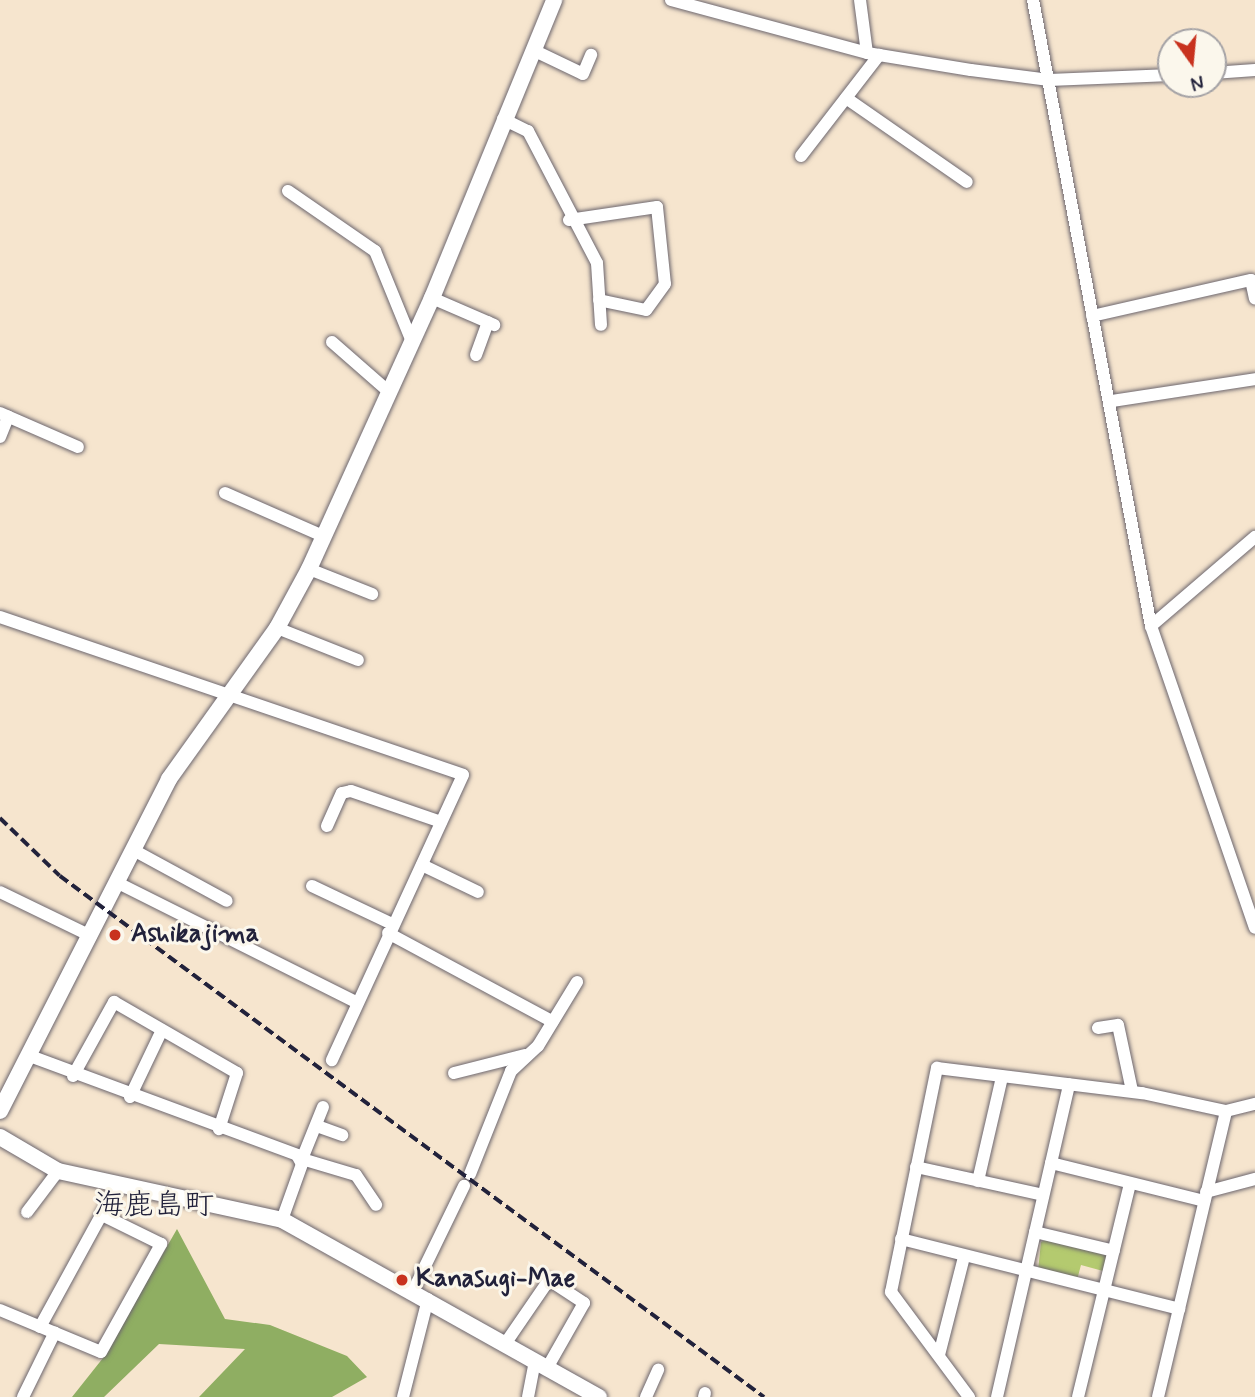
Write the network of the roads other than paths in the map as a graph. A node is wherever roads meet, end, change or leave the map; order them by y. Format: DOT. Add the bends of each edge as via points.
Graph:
graph roads {
  1 [pos="554,0"];
  2 [pos="671,0"];
  3 [pos="860,0"];
  4 [pos="1033,0"];
  5 [pos="533,50"];
  6 [pos="873,54"];
  7 [pos="592,55"];
  8 [pos="1255,70"];
  9 [pos="1227,72"];
  10 [pos="1157,76"];
  11 [pos="1049,80"];
  12 [pos="846,98"];
  13 [pos="503,119"];
  14 [pos="801,156"];
  15 [pos="967,182"];
  16 [pos="288,191"];
  17 [pos="569,220"];
  18 [pos="432,298"];
  19 [pos="1255,299"];
  20 [pos="599,300"];
  21 [pos="1092,316"];
  22 [pos="601,325"];
  23 [pos="411,339"];
  24 [pos="332,342"];
  25 [pos="476,355"];
  26 [pos="1255,379"];
  27 [pos="388,391"];
  28 [pos="1112,401"];
  29 [pos="4,415"];
  30 [pos="0,437"];
  31 [pos="78,447"];
  32 [pos="225,493"];
  33 [pos="323,536"];
  34 [pos="1255,537"];
  35 [pos="309,569"];
  36 [pos="372,594"];
  37 [pos="0,617"];
  38 [pos="1151,626"];
  39 [pos="277,628"];
  40 [pos="358,660"];
  41 [pos="233,693"];
  42 [pos="442,822"];
  43 [pos="327,826"];
  44 [pos="137,852"];
  45 [pos="422,865"];
  46 [pos="120,884"];
  47 [pos="312,887"];
  48 [pos="0,891"];
  49 [pos="478,892"];
  50 [pos="227,901"];
  51 [pos="390,928"];
  52 [pos="1255,928"];
  53 [pos="91,936"];
  54 [pos="577,982"];
  55 [pos="356,1002"];
  56 [pos="554,1022"];
  57 [pos="1098,1028"];
  58 [pos="162,1030"];
  59 [pos="527,1054"];
  60 [pos="30,1056"];
  61 [pos="332,1060"];
  62 [pos="454,1073"];
  63 [pos="74,1076"];
  64 [pos="1002,1077"];
  65 [pos="1069,1084"];
  66 [pos="1132,1091"];
  67 [pos="130,1097"];
  68 [pos="1255,1104"];
  69 [pos="323,1107"];
  70 [pos="0,1111"];
  71 [pos="1226,1111"];
  72 [pos="317,1126"];
  73 [pos="219,1129"];
  74 [pos="342,1135"];
  75 [pos="0,1137"];
  76 [pos="302,1159"];
  77 [pos="1051,1163"];
  78 [pos="916,1167"];
  79 [pos="58,1171"];
  80 [pos="1255,1179"];
  81 [pos="978,1181"];
  82 [pos="119,1183"];
  83 [pos="1130,1183"];
  84 [pos="1043,1195"];
  85 [pos="1205,1197"];
  86 [pos="376,1205"];
  87 [pos="27,1212"];
  88 [pos="102,1215"];
  89 [pos="282,1220"];
  90 [pos="1035,1232"];
  91 [pos="901,1239"];
  92 [pos="1114,1251"];
  93 [pos="964,1257"];
  94 [pos="1026,1272"];
  95 [pos="413,1291"];
  96 [pos="1104,1291"];
  97 [pos="428,1299"];
  98 [pos="1178,1309"];
  99 [pos="0,1310"];
  100 [pos="40,1326"];
  101 [pos="55,1332"];
  102 [pos="505,1344"];
  103 [pos="939,1354"];
  104 [pos="541,1364"];
  105 [pos="658,1370"];
  106 [pos="23,1397"];
  107 [pos="403,1397"];
  108 [pos="528,1397"];
  109 [pos="599,1397"];
  110 [pos="646,1397"];
  111 [pos="969,1397"];
  112 [pos="997,1397"];
  113 [pos="1077,1397"];
  114 [pos="1158,1397"];
  1 -- 5 [label="street"];
  2 -- 6 [label="street"];
  3 -- 6 [label="street"];
  4 -- 11 [label="street"];
  5 -- 7 [label="street" via="583,74"];
  5 -- 13 [label="street"];
  6 -- 11 [label="street"];
  6 -- 12 [label="street"];
  8 -- 9 [label="street"];
  10 -- 11 [label="street"];
  11 -- 21 [label="street"];
  12 -- 14 [label="street"];
  12 -- 15 [label="street"];
  13 -- 17 [label="street" via="528,131"];
  13 -- 18 [label="street"];
  16 -- 23 [label="street" via="375,251"];
  17 -- 20 [label="street" via="597,263"];
  17 -- 20 [label="street" via="657,207 665,284 646,310"];
  18 -- 23 [label="street"];
  18 -- 25 [label="street" via="491,324"];
  19 -- 21 [label="street" via="1251,280"];
  20 -- 22 [label="street"];
  21 -- 28 [label="street"];
  23 -- 27 [label="street"];
  24 -- 27 [label="street"];
  26 -- 28 [label="street"];
  27 -- 33 [label="street"];
  28 -- 38 [label="street" via="1121,483"];
  29 -- 30 [label="street"];
  29 -- 31 [label="street"];
  32 -- 33 [label="street"];
  33 -- 35 [label="street"];
  34 -- 38 [label="street"];
  35 -- 36 [label="street"];
  35 -- 39 [label="street"];
  37 -- 41 [label="street"];
  38 -- 52 [label="street"];
  39 -- 40 [label="street"];
  39 -- 41 [label="street"];
  41 -- 42 [label="street" via="463,775"];
  41 -- 44 [label="street" via="169,779"];
  42 -- 43 [label="street" via="351,791 342,793"];
  42 -- 45 [label="street"];
  44 -- 46 [label="street"];
  44 -- 50 [label="street"];
  45 -- 49 [label="street"];
  45 -- 51 [label="street"];
  46 -- 53 [label="street"];
  46 -- 55 [label="street"];
  47 -- 51 [label="street"];
  48 -- 53 [label="street"];
  51 -- 55 [label="street"];
  51 -- 56 [label="street"];
  53 -- 60 [label="street"];
  54 -- 56 [label="street"];
  55 -- 61 [label="street"];
  56 -- 59 [label="street"];
  57 -- 66 [label="street" via="1118,1025"];
  58 -- 63 [label="street" via="114,1002"];
  58 -- 67 [label="street"];
  58 -- 73 [label="street" via="237,1073"];
  59 -- 62 [label="street"];
  59 -- 95 [label="street" via="511,1071 467,1180"];
  60 -- 63 [label="street"];
  60 -- 70 [label="street"];
  63 -- 67 [label="street"];
  64 -- 65 [label="street"];
  64 -- 78 [label="street" via="937,1068"];
  64 -- 81 [label="street"];
  65 -- 66 [label="street"];
  65 -- 77 [label="street"];
  66 -- 71 [label="street"];
  67 -- 73 [label="street"];
  68 -- 71 [label="street"];
  69 -- 72 [label="street"];
  71 -- 85 [label="street"];
  72 -- 74 [label="street"];
  72 -- 76 [label="street"];
  73 -- 76 [label="street"];
  75 -- 79 [label="street"];
  76 -- 86 [label="street" via="356,1175"];
  76 -- 89 [label="street"];
  77 -- 83 [label="street"];
  77 -- 84 [label="street"];
  78 -- 81 [label="street"];
  78 -- 91 [label="street"];
  79 -- 82 [label="street"];
  79 -- 87 [label="street"];
  80 -- 85 [label="street"];
  81 -- 84 [label="street"];
  82 -- 88 [label="street"];
  82 -- 89 [label="street"];
  83 -- 85 [label="street"];
  83 -- 92 [label="street"];
  84 -- 90 [label="street"];
  85 -- 98 [label="street"];
  88 -- 100 [label="street"];
  88 -- 101 [label="street" via="161,1244 101,1352"];
  89 -- 95 [label="street"];
  90 -- 92 [label="street"];
  90 -- 94 [label="street"];
  91 -- 93 [label="street"];
  91 -- 103 [label="street" via="891,1292"];
  92 -- 96 [label="street"];
  93 -- 94 [label="street"];
  93 -- 103 [label="street"];
  94 -- 96 [label="street"];
  94 -- 112 [label="street"];
  95 -- 97 [label="street"];
  96 -- 98 [label="street"];
  96 -- 113 [label="street"];
  97 -- 102 [label="street"];
  97 -- 107 [label="street"];
  98 -- 114 [label="street"];
  99 -- 100 [label="street"];
  100 -- 101 [label="street"];
  101 -- 106 [label="street"];
  102 -- 104 [label="street"];
  102 -- 104 [label="street" via="549,1280 584,1303"];
  103 -- 111 [label="street"];
  104 -- 108 [label="street"];
  104 -- 109 [label="street"];
  105 -- 110 [label="street"];
}
